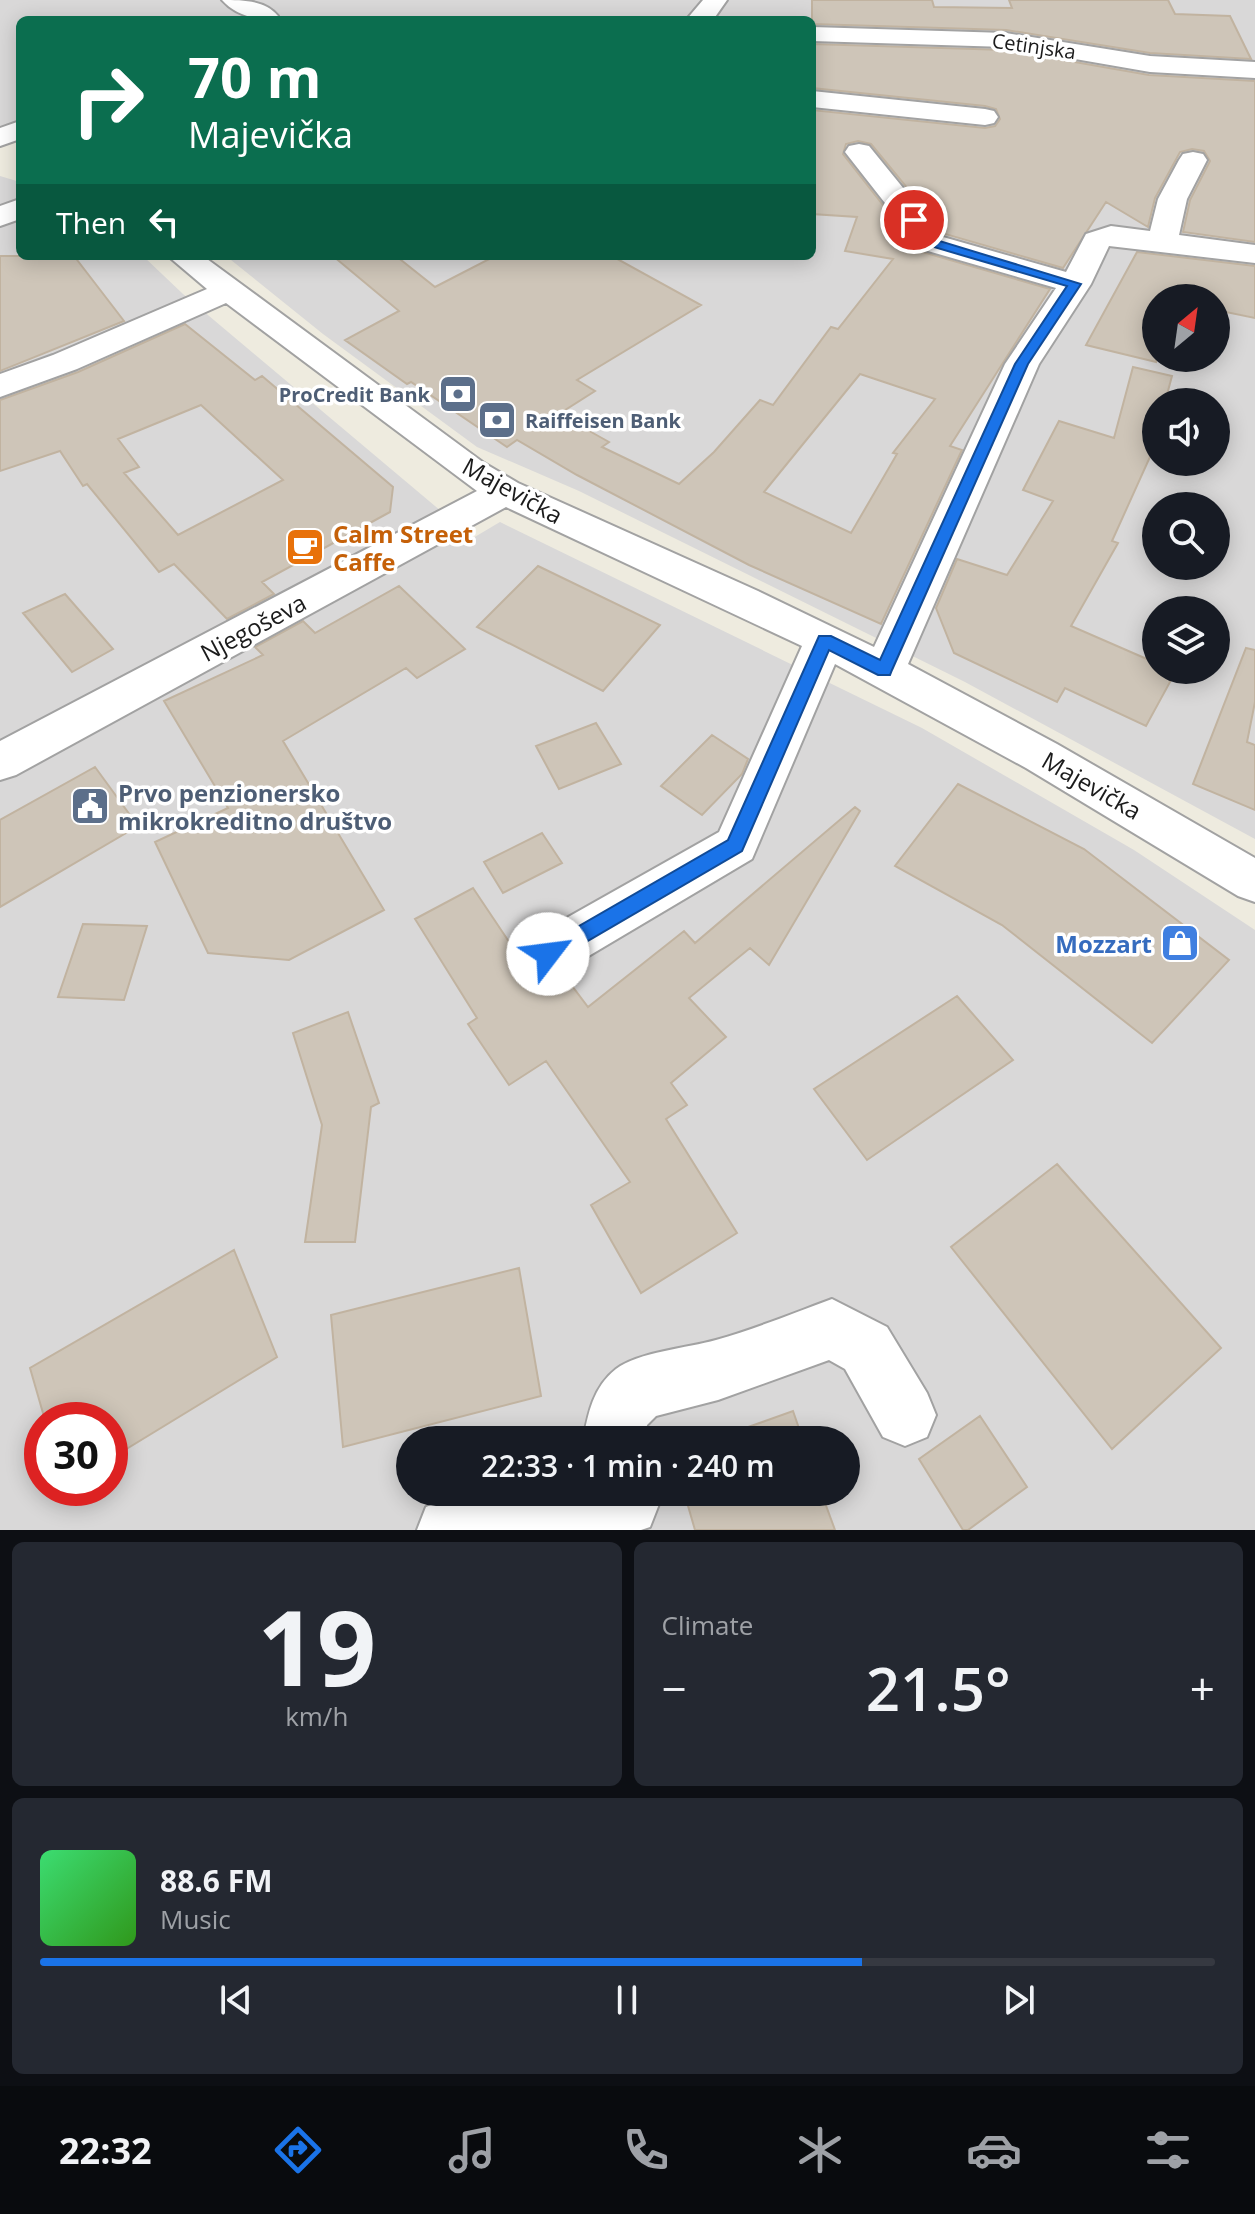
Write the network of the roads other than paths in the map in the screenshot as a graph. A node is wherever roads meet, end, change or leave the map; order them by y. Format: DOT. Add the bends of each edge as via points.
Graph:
graph roads {
  1 [pos="234,0"];
  2 [pos="715,0"];
  3 [pos="266,16"];
  4 [pos="703,16"];
  5 [pos="816,34"];
  6 [pos="1255,70"];
  7 [pos="816,99"];
  8 [pos="985,117"];
  9 [pos="859,152"];
  10 [pos="1193,160"];
  11 [pos="1164,241"];
  12 [pos="1255,254"];
  13 [pos="189,260"];
  14 [pos="1075,284"];
  15 [pos="230,290"];
  16 [pos="0,386"];
  17 [pos="505,492"];
  18 [pos="825,640"];
  19 [pos="884,670"];
  20 [pos="0,762"];
  21 [pos="1255,882"];
  22 [pos="548,954"];
  23 [pos="905,1415"];
  24 [pos="616,1426"];
  25 [pos="629,1509"];
  26 [pos="449,1530"];
  1 -- 3 [label="street"];
  2 -- 4 [label="street"];
  5 -- 6 [label="street, Cetinjska" via="1006,40 1150,64"];
  7 -- 8 [label="street"];
  9 -- 14 [label="street" via="932,243"];
  10 -- 11 [label="street" via="1174,190"];
  11 -- 12 [label="street"];
  11 -- 14 [label="street" via="1111,235 1097,240"];
  13 -- 15 [label="street, Majevička"];
  14 -- 19 [label="street" via="1022,364"];
  15 -- 16 [label="street"];
  15 -- 17 [label="street, Majevička"];
  17 -- 18 [label="street, Majevička"];
  17 -- 20 [label="street, Njegoševa"];
  18 -- 19 [label="street, Majevička"];
  18 -- 22 [label="street" via="736,845"];
  19 -- 21 [label="street, Majevička" via="1118,799"];
  23 -- 24 [label="street" via="866,1348 832,1329 718,1370 638,1390 619,1411"];
  25 -- 26 [label="street"];
}
